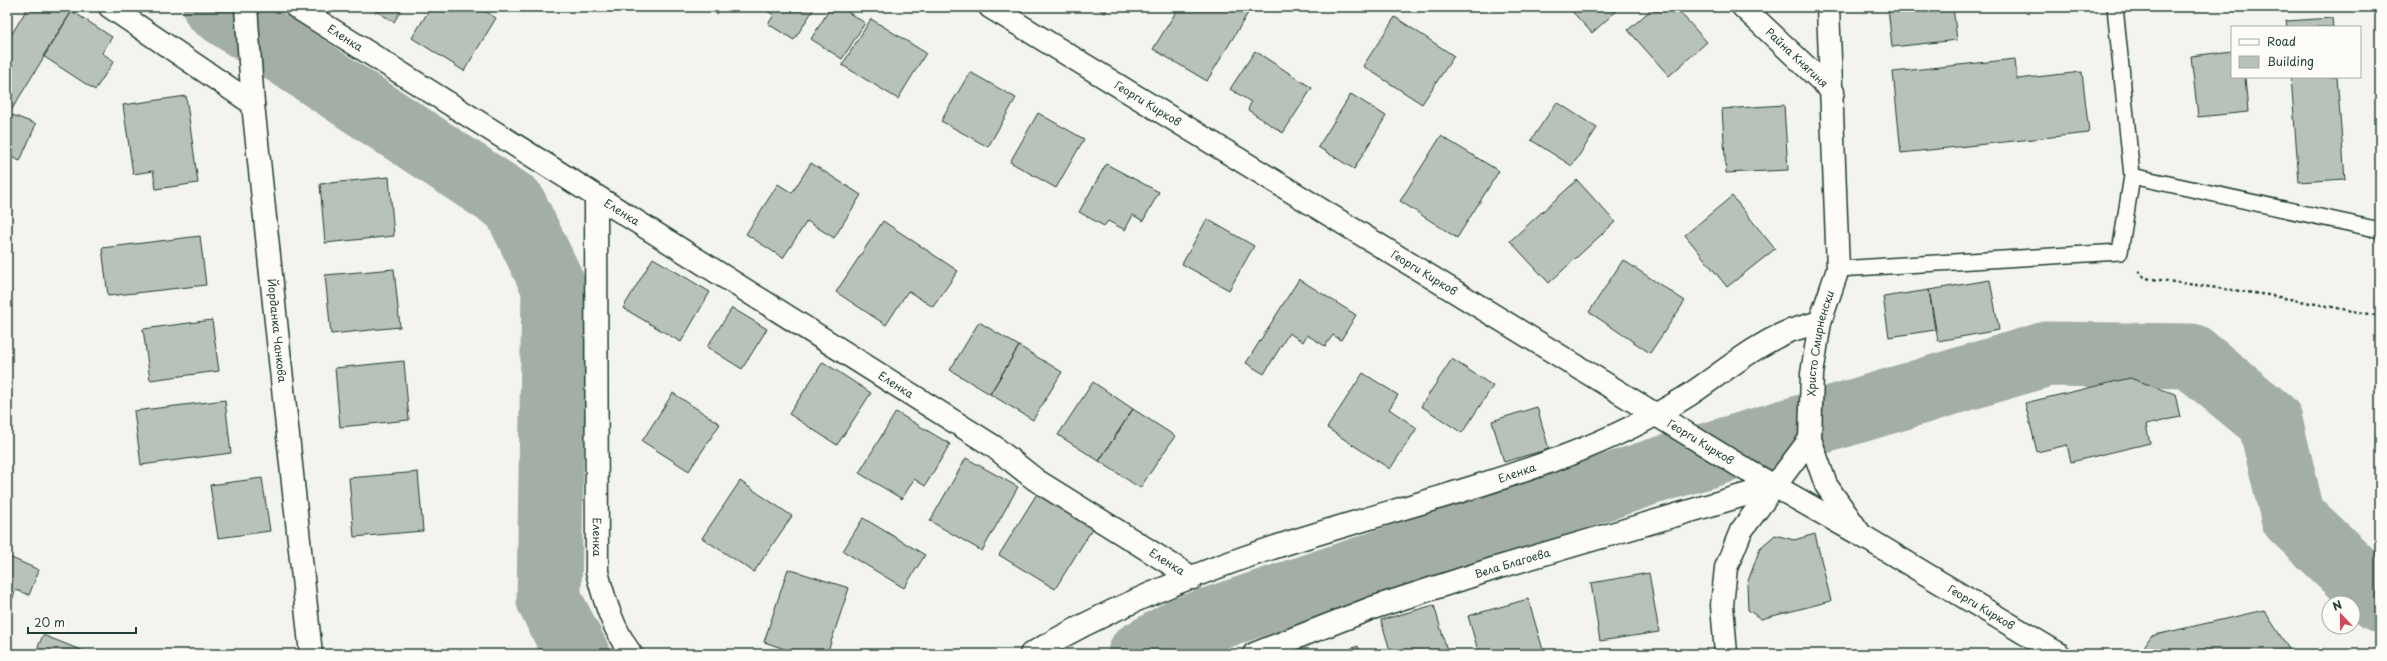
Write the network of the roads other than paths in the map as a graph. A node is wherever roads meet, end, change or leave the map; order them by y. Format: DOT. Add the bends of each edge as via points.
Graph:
graph roads {
  1 [pos="110,7"];
  2 [pos="246,7"];
  3 [pos="296,7"];
  4 [pos="990,7"];
  5 [pos="1743,7"];
  6 [pos="1828,7"];
  7 [pos="2115,7"];
  8 [pos="1833,92"];
  9 [pos="253,104"];
  10 [pos="2132,176"];
  11 [pos="596,197"];
  12 [pos="2380,230"];
  13 [pos="1838,268"];
  14 [pos="1820,322"];
  15 [pos="1657,413"];
  16 [pos="1810,439"];
  17 [pos="1775,486"];
  18 [pos="1861,535"];
  19 [pos="1193,578"];
  20 [pos="311,654"];
  21 [pos="631,654"];
  22 [pos="1031,654"];
  23 [pos="1254,654"];
  24 [pos="1726,654"];
  25 [pos="2059,654"];
  1 -- 9 [label="street"];
  2 -- 9 [label="street, Йорданка Чанкова"];
  3 -- 11 [label="street, Еленка"];
  4 -- 15 [label="street, Георги Кирков"];
  5 -- 8 [label="street, Райна Княгиня"];
  6 -- 8 [label="street, Христо Смирненски"];
  7 -- 10 [label="lane"];
  8 -- 13 [label="street, Христо Смирненски"];
  9 -- 20 [label="street, Йорданка Чанкова"];
  10 -- 12 [label="lane"];
  10 -- 13 [label="lane" via="2120,252"];
  11 -- 19 [label="street, Еленка" via="986,442 1036,480"];
  11 -- 21 [label="street, Еленка" via="597,572 608,610"];
  13 -- 14 [label="street, Христо Смирненски"];
  14 -- 15 [label="street, Еленка" via="1787,332"];
  14 -- 16 [label="street, Христо Смирненски" via="1812,374"];
  15 -- 17 [label="street, Георги Кирков"];
  15 -- 19 [label="street, Еленка" via="1566,456 1412,506 1295,540"];
  16 -- 17 [label="street"];
  16 -- 18 [label="street, Георги Кирков" via="1826,485"];
  17 -- 18 [label="street, Георги Кирков"];
  17 -- 23 [label="street, Вела Благоева" via="1496,568 1372,608"];
  17 -- 24 [label="street" via="1741,531 1726,568 1722,605"];
  18 -- 25 [label="street, Георги Кирков"];
  19 -- 22 [label="street, Еленка" via="1118,609"];
}
